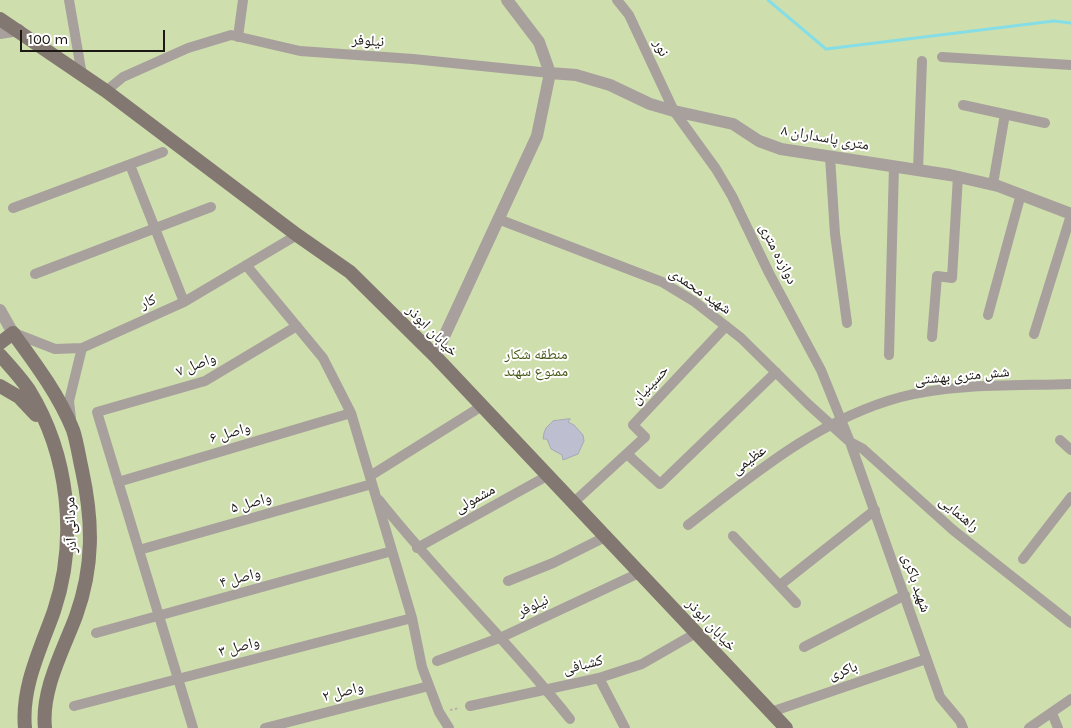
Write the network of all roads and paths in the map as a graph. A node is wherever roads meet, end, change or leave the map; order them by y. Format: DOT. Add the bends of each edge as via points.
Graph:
graph roads {
  1 [pos="69,0"];
  2 [pos="243,0"];
  3 [pos="507,0"];
  4 [pos="617,0"];
  5 [pos="0,19"];
  6 [pos="19,30"];
  7 [pos="0,33"];
  8 [pos="238,36"];
  9 [pos="942,57"];
  10 [pos="922,60"];
  11 [pos="1071,66"];
  12 [pos="550,73"];
  13 [pos="82,76"];
  14 [pos="106,91"];
  15 [pos="962,105"];
  16 [pos="674,112"];
  17 [pos="1005,114"];
  18 [pos="1045,123"];
  19 [pos="163,152"];
  20 [pos="830,157"];
  21 [pos="130,164"];
  22 [pos="894,166"];
  23 [pos="918,170"];
  24 [pos="958,176"];
  25 [pos="994,184"];
  26 [pos="1021,194"];
  27 [pos="211,207"];
  28 [pos="13,208"];
  29 [pos="1071,215"];
  30 [pos="498,219"];
  31 [pos="155,230"];
  32 [pos="297,235"];
  33 [pos="246,265"];
  34 [pos="35,274"];
  35 [pos="184,302"];
  36 [pos="0,310"];
  37 [pos="988,315"];
  38 [pos="847,323"];
  39 [pos="297,326"];
  40 [pos="726,326"];
  41 [pos="14,333"];
  42 [pos="1034,334"];
  43 [pos="932,337"];
  44 [pos="0,343"];
  45 [pos="25,348"];
  46 [pos="82,348"];
  47 [pos="889,355"];
  48 [pos="434,356"];
  49 [pos="2,362"];
  50 [pos="776,372"];
  51 [pos="1071,384"];
  52 [pos="0,386"];
  53 [pos="482,406"];
  54 [pos="351,413"];
  55 [pos="842,419"];
  56 [pos="830,424"];
  57 [pos="47,426"];
  58 [pos="73,430"];
  59 [pos="1060,440"];
  60 [pos="850,442"];
  61 [pos="1071,450"];
  62 [pos="626,454"];
  63 [pos="547,476"];
  64 [pos="371,480"];
  65 [pos="118,482"];
  66 [pos="376,496"];
  67 [pos="1071,497"];
  68 [pos="573,502"];
  69 [pos="874,510"];
  70 [pos="688,525"];
  71 [pos="733,536"];
  72 [pos="605,537"];
  73 [pos="417,548"];
  74 [pos="139,550"];
  75 [pos="392,551"];
  76 [pos="1023,559"];
  77 [pos="639,573"];
  78 [pos="508,581"];
  79 [pos="780,585"];
  80 [pos="905,595"];
  81 [pos="796,603"];
  82 [pos="159,616"];
  83 [pos="412,618"];
  84 [pos="1071,622"];
  85 [pos="96,633"];
  86 [pos="696,633"];
  87 [pos="502,637"];
  88 [pos="804,647"];
  89 [pos="926,659"];
  90 [pos="437,661"];
  91 [pos="599,678"];
  92 [pos="178,679"];
  93 [pos="428,686"];
  94 [pos="546,689"];
  95 [pos="1071,699"];
  96 [pos="74,706"];
  97 [pos="470,706"];
  98 [pos="439,712"];
  99 [pos="771,712"];
  100 [pos="1052,713"];
  101 [pos="570,719"];
  102 [pos="26,725"];
  103 [pos="43,725"];
  104 [pos="193,728"];
  105 [pos="266,728"];
  106 [pos="449,728"];
  107 [pos="625,728"];
  108 [pos="785,728"];
  109 [pos="963,728"];
  110 [pos="1029,728"];
  111 [pos="1058,728"];
  1 -- 13 [label="street"];
  2 -- 8 [label="street"];
  3 -- 12 [label="street" via="539,42"];
  4 -- 16 [label="street, نور" via="629,15"];
  5 -- 6 [label="main road, خیابان ابوذر"];
  6 -- 7 [label="street"];
  6 -- 13 [label="main road, خیابان ابوذر"];
  8 -- 12 [label="street, نیلوفر" via="300,52"];
  8 -- 14 [label="street, نیلوفر" via="231,35 188,48 123,77"];
  9 -- 11 [label="street"];
  10 -- 23 [label="street"];
  12 -- 16 [label="street, ۸ متری پاسداران" via="576,75 610,85"];
  12 -- 30 [label="street" via="537,136"];
  13 -- 14 [label="main road, خیابان ابوذر"];
  14 -- 32 [label="main road, خیابان ابوذر"];
  15 -- 17 [label="street"];
  16 -- 20 [label="street, ۸ متری پاسداران" via="732,124 781,149"];
  16 -- 55 [label="street, دوازده متری" via="732,196 769,273 822,370"];
  17 -- 18 [label="street"];
  17 -- 25 [label="street"];
  19 -- 21 [label="street"];
  20 -- 22 [label="street, ۸ متری پاسداران"];
  20 -- 38 [label="street" via="834,225"];
  21 -- 28 [label="street"];
  21 -- 31 [label="street"];
  22 -- 23 [label="street, ۸ متری پاسداران"];
  22 -- 47 [label="street"];
  23 -- 24 [label="street, ۸ متری پاسداران"];
  24 -- 25 [label="street, ۸ متری پاسداران"];
  24 -- 43 [label="street" via="952,278 937,276"];
  25 -- 26 [label="street, ۸ متری پاسداران"];
  26 -- 29 [label="street, ۸ متری پاسداران"];
  26 -- 37 [label="street"];
  27 -- 31 [label="street"];
  29 -- 42 [label="street"];
  30 -- 40 [label="street, شهید محمدی" via="662,282"];
  30 -- 48 [label="street"];
  31 -- 34 [label="street"];
  31 -- 35 [label="street"];
  32 -- 33 [label="street, کار"];
  32 -- 48 [label="main road, خیابان ابوذر" via="350,272"];
  33 -- 35 [label="street, کار"];
  33 -- 39 [label="street"];
  35 -- 46 [label="street, کار"];
  36 -- 41 [label="street"];
  39 -- 54 [label="street" via="323,358"];
  39 -- 65 [label="street, واصل ۷" via="205,381 97,412"];
  40 -- 50 [label="street, شهید محمدی"];
  40 -- 62 [label="street, حسینیان" via="633,425 645,437"];
  41 -- 44 [label="main road"];
  41 -- 45 [label="main road, مردانی آذر"];
  41 -- 46 [label="street" via="55,349"];
  45 -- 49 [label="main road"];
  45 -- 58 [label="main road, مردانی آذر"];
  46 -- 58 [label="street" via="69,401"];
  48 -- 53 [label="main road, خیابان ابوذر"];
  49 -- 57 [label="main road, مردانی آذر" via="28,390"];
  50 -- 56 [label="street, شهید محمدی"];
  50 -- 62 [label="street" via="660,484"];
  51 -- 55 [label="street, شش متری بهشتی" via="952,389 902,396"];
  52 -- 57 [label="main road" via="19,397"];
  53 -- 63 [label="main road, خیابان ابوذر"];
  53 -- 64 [label="street, واصل ۵"];
  54 -- 64 [label="street"];
  54 -- 65 [label="street, واصل ۶"];
  55 -- 56 [label="street, شش متری بهشتی"];
  55 -- 60 [label="street"];
  56 -- 60 [label="street, شهید محمدی"];
  56 -- 70 [label="street, عظیمی" via="761,468"];
  57 -- 102 [label="main road, مردانی آذر" via="62,470 68,550 54,609 31,672"];
  58 -- 103 [label="main road, مردانی آذر" via="89,503 92,544 77,614 51,680"];
  59 -- 61 [label="street"];
  60 -- 69 [label="street, شهید باکری"];
  60 -- 84 [label="street, راهنمایی" via="863,449 953,530"];
  62 -- 68 [label="street, حسینیان"];
  63 -- 68 [label="main road, خیابان ابوذر"];
  63 -- 73 [label="street, مشمولی"];
  64 -- 66 [label="street"];
  64 -- 74 [label="street, واصل ۵"];
  65 -- 74 [label="street"];
  66 -- 73 [label="street"];
  66 -- 75 [label="street"];
  67 -- 76 [label="street"];
  68 -- 72 [label="main road, خیابان ابوذر"];
  69 -- 79 [label="street"];
  69 -- 80 [label="street, شهید باکری"];
  71 -- 79 [label="street"];
  72 -- 77 [label="main road, خیابان ابوذر"];
  72 -- 78 [label="street"];
  73 -- 87 [label="street"];
  74 -- 82 [label="street"];
  75 -- 82 [label="street, واصل ۴"];
  75 -- 83 [label="street"];
  77 -- 86 [label="main road, خیابان ابوذر"];
  77 -- 87 [label="street, نیلوفر"];
  79 -- 81 [label="street"];
  80 -- 88 [label="street"];
  80 -- 89 [label="street, شهید باکری"];
  82 -- 85 [label="street, واصل ۴"];
  82 -- 92 [label="street"];
  83 -- 92 [label="street, واصل ۳"];
  83 -- 93 [label="street"];
  86 -- 91 [label="street, کشبافی" via="642,664"];
  86 -- 99 [label="main road, خیابان ابوذر"];
  87 -- 90 [label="street, نیلوفر"];
  87 -- 94 [label="street"];
  89 -- 99 [label="street, باکری"];
  89 -- 109 [label="street, شهید باکری" via="940,697"];
  91 -- 94 [label="street, کشبافی"];
  91 -- 107 [label="street"];
  92 -- 96 [label="street, واصل ۳"];
  92 -- 104 [label="street"];
  93 -- 98 [label="street"];
  93 -- 105 [label="street, واصل ۲"];
  94 -- 97 [label="street, کشبافی"];
  94 -- 101 [label="street"];
  95 -- 100 [label="street"];
  97 -- 98 [label="path"];
  98 -- 106 [label="street"];
  99 -- 108 [label="main road, خیابان ابوذر"];
  100 -- 110 [label="street"];
  100 -- 111 [label="street"];
}
